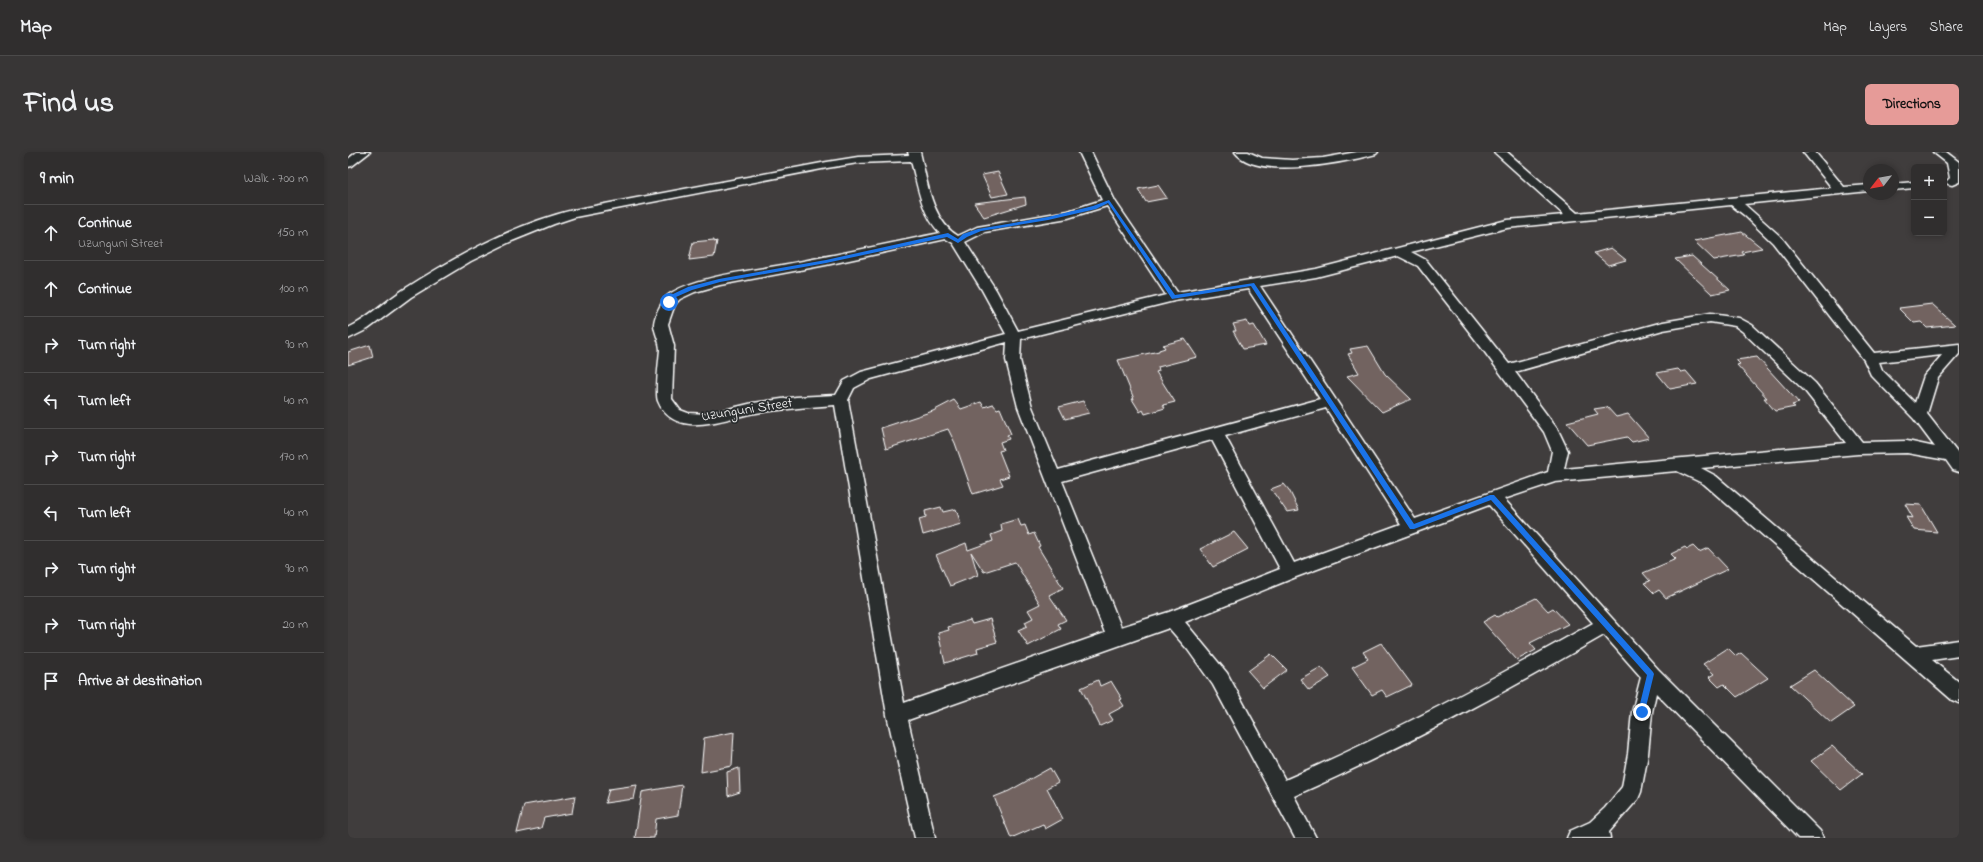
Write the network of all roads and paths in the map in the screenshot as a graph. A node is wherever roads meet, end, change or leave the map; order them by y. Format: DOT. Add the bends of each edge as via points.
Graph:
graph roads {
  1 [pos="364,152"];
  2 [pos="1085,152"];
  3 [pos="1240,152"];
  4 [pos="1368,152"];
  5 [pos="1372,152"];
  6 [pos="1500,152"];
  7 [pos="1809,152"];
  8 [pos="1939,152"];
  9 [pos="915,155"];
  10 [pos="348,164"];
  11 [pos="1956,166"];
  12 [pos="1952,183"];
  13 [pos="1911,185"];
  14 [pos="1899,186"];
  15 [pos="1863,188"];
  16 [pos="1840,190"];
  17 [pos="1109,201"];
  18 [pos="1734,202"];
  19 [pos="1573,216"];
  20 [pos="953,238"];
  21 [pos="1429,243"];
  22 [pos="1398,250"];
  23 [pos="1422,263"];
  24 [pos="1252,284"];
  25 [pos="1174,297"];
  26 [pos="348,334"];
  27 [pos="1014,336"];
  28 [pos="1957,350"];
  29 [pos="1870,358"];
  30 [pos="1506,370"];
  31 [pos="841,400"];
  32 [pos="1330,402"];
  33 [pos="1919,415"];
  34 [pos="1930,430"];
  35 [pos="1216,433"];
  36 [pos="1909,447"];
  37 [pos="1858,448"];
  38 [pos="1954,460"];
  39 [pos="1714,461"];
  40 [pos="1678,464"];
  41 [pos="1555,476"];
  42 [pos="1052,477"];
  43 [pos="1710,480"];
  44 [pos="1492,497"];
  45 [pos="1412,527"];
  46 [pos="1290,572"];
  47 [pos="1172,619"];
  48 [pos="1607,624"];
  49 [pos="1116,636"];
  50 [pos="1959,648"];
  51 [pos="1913,654"];
  52 [pos="1651,674"];
  53 [pos="1959,694"];
  54 [pos="897,715"];
  55 [pos="1280,792"];
  56 [pos="1598,834"];
  57 [pos="925,838"];
  58 [pos="1306,838"];
  59 [pos="1577,838"];
  60 [pos="1813,838"];
  1 -- 10 [label="street"];
  2 -- 17 [label="street"];
  3 -- 4 [label="street" via="1250,160 1279,164 1348,158"];
  4 -- 5 [label="street"];
  6 -- 19 [label="street"];
  7 -- 16 [label="street"];
  8 -- 11 [label="street"];
  9 -- 20 [label="street" via="935,221"];
  9 -- 26 [label="street" via="827,165 546,222 480,250 451,266"];
  11 -- 12 [label="street" via="1956,179"];
  13 -- 14 [label="street"];
  15 -- 16 [label="street"];
  16 -- 18 [label="street"];
  17 -- 20 [label="street, Uzunguni Street" via="1094,208 980,230"];
  17 -- 25 [label="street"];
  18 -- 19 [label="street"];
  18 -- 29 [label="street" via="1777,240"];
  19 -- 21 [label="street" via="1507,224"];
  20 -- 27 [label="street" via="990,290"];
  20 -- 31 [label="street, Uzunguni Street" via="719,281 690,289 669,302 662,324 667,346 665,400 675,414 687,418 707,419 753,408"];
  21 -- 22 [label="street"];
  21 -- 23 [label="street"];
  22 -- 23 [label="street"];
  22 -- 24 [label="street" via="1316,273"];
  23 -- 30 [label="street"];
  24 -- 25 [label="street"];
  24 -- 32 [label="street"];
  25 -- 27 [label="street"];
  27 -- 31 [label="street" via="866,375 849,385"];
  27 -- 42 [label="street" via="1013,360 1024,407"];
  28 -- 29 [label="street"];
  28 -- 33 [label="street" via="1931,376"];
  29 -- 33 [label="street" via="1876,372"];
  30 -- 37 [label="street" via="1663,326 1722,318 1739,322 1747,328 1810,387"];
  30 -- 41 [label="street" via="1550,430 1560,452"];
  31 -- 54 [label="street"];
  32 -- 35 [label="street"];
  32 -- 45 [label="street"];
  33 -- 34 [label="street"];
  34 -- 36 [label="street"];
  34 -- 38 [label="street"];
  35 -- 42 [label="street"];
  35 -- 46 [label="street"];
  36 -- 37 [label="street"];
  36 -- 38 [label="street"];
  37 -- 39 [label="street"];
  39 -- 40 [label="street"];
  39 -- 43 [label="street"];
  40 -- 41 [label="street"];
  40 -- 43 [label="street"];
  41 -- 44 [label="street"];
  42 -- 49 [label="street"];
  43 -- 51 [label="street"];
  44 -- 45 [label="street"];
  44 -- 48 [label="street"];
  45 -- 46 [label="street"];
  46 -- 47 [label="street"];
  47 -- 49 [label="street"];
  47 -- 55 [label="street" via="1220,679"];
  48 -- 52 [label="street"];
  48 -- 55 [label="street" via="1496,687 1393,740"];
  49 -- 54 [label="street"];
  50 -- 51 [label="street"];
  51 -- 53 [label="street"];
  52 -- 56 [label="street" via="1642,712 1631,792"];
  52 -- 60 [label="street"];
  54 -- 57 [label="street"];
  55 -- 58 [label="street"];
  56 -- 59 [label="street"];
}
